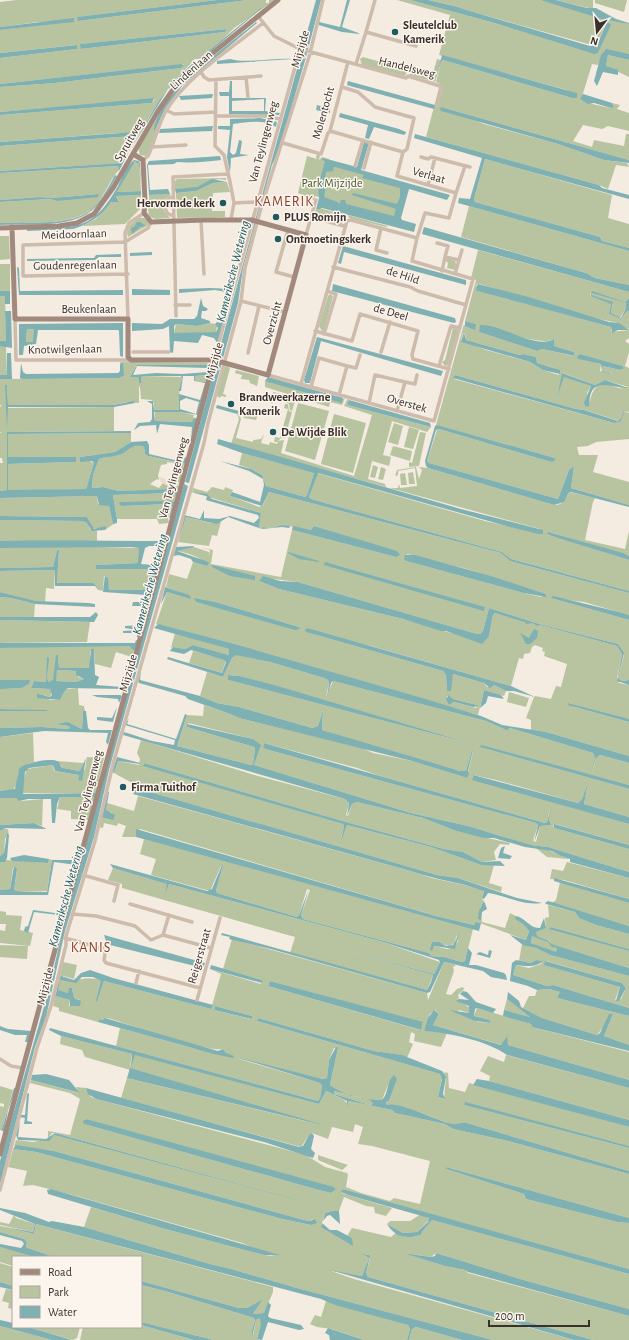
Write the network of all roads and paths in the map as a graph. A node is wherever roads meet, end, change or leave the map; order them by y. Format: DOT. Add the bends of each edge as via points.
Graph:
graph roads {
  1 [pos="278,0"];
  2 [pos="323,0"];
  3 [pos="374,0"];
  4 [pos="258,16"];
  5 [pos="263,22"];
  6 [pos="366,32"];
  7 [pos="416,46"];
  8 [pos="302,49"];
  9 [pos="309,51"];
  10 [pos="348,62"];
  11 [pos="356,64"];
  12 [pos="201,72"];
  13 [pos="261,76"];
  14 [pos="246,77"];
  15 [pos="216,80"];
  16 [pos="342,87"];
  17 [pos="248,97"];
  18 [pos="437,106"];
  19 [pos="166,110"];
  20 [pos="216,114"];
  21 [pos="280,119"];
  22 [pos="330,130"];
  23 [pos="363,140"];
  24 [pos="371,142"];
  25 [pos="283,143"];
  26 [pos="186,145"];
  27 [pos="152,147"];
  28 [pos="403,152"];
  29 [pos="133,154"];
  30 [pos="421,157"];
  31 [pos="435,158"];
  32 [pos="144,160"];
  33 [pos="355,166"];
  34 [pos="465,166"];
  35 [pos="470,167"];
  36 [pos="364,168"];
  37 [pos="227,174"];
  38 [pos="428,185"];
  39 [pos="456,193"];
  40 [pos="173,197"];
  41 [pos="316,200"];
  42 [pos="257,202"];
  43 [pos="234,203"];
  44 [pos="144,212"];
  45 [pos="311,217"];
  46 [pos="173,218"];
  47 [pos="231,219"];
  48 [pos="201,220"];
  49 [pos="255,221"];
  50 [pos="151,222"];
  51 [pos="344,226"];
  52 [pos="12,227"];
  53 [pos="0,228"];
  54 [pos="381,228"];
  55 [pos="288,230"];
  56 [pos="306,235"];
  57 [pos="417,238"];
  58 [pos="125,242"];
  59 [pos="437,243"];
  60 [pos="462,250"];
  61 [pos="387,253"];
  62 [pos="445,257"];
  63 [pos="459,260"];
  64 [pos="13,262"];
  65 [pos="22,262"];
  66 [pos="333,267"];
  67 [pos="442,271"];
  68 [pos="128,274"];
  69 [pos="204,274"];
  70 [pos="455,274"];
  71 [pos="294,277"];
  72 [pos="327,291"];
  73 [pos="241,301"];
  74 [pos="175,305"];
  75 [pos="190,305"];
  76 [pos="466,305"];
  77 [pos="260,306"];
  78 [pos="285,312"];
  79 [pos="176,316"];
  80 [pos="15,318"];
  81 [pos="128,319"];
  82 [pos="390,322"];
  83 [pos="460,328"];
  84 [pos="315,331"];
  85 [pos="324,334"];
  86 [pos="133,352"];
  87 [pos="154,352"];
  88 [pos="169,352"];
  89 [pos="381,352"];
  90 [pos="248,353"];
  91 [pos="360,355"];
  92 [pos="131,360"];
  93 [pos="215,360"];
  94 [pos="154,361"];
  95 [pos="223,363"];
  96 [pos="347,366"];
  97 [pos="439,366"];
  98 [pos="449,369"];
  99 [pos="268,375"];
  100 [pos="417,375"];
  101 [pos="406,382"];
  102 [pos="301,384"];
  103 [pos="311,387"];
  104 [pos="339,395"];
  105 [pos="369,403"];
  106 [pos="397,411"];
  107 [pos="83,875"];
  108 [pos="114,901"];
  109 [pos="130,904"];
  110 [pos="72,914"];
  111 [pos="169,915"];
  112 [pos="220,918"];
  113 [pos="192,922"];
  114 [pos="163,935"];
  115 [pos="65,938"];
  116 [pos="211,948"];
  117 [pos="56,951"];
  118 [pos="63,952"];
  119 [pos="139,971"];
  120 [pos="136,983"];
  121 [pos="200,988"];
  122 [pos="197,1000"];
  123 [pos="0,1059"];
  124 [pos="23,1068"];
  125 [pos="0,1154"];
  126 [pos="0,1190"];
  1 -- 4 [label="street"];
  2 -- 9 [label="street, Mijzijde"];
  3 -- 6 [label="street"];
  4 -- 5 [label="street"];
  4 -- 29 [label="street, Spruitweg" via="193,70 172,91"];
  5 -- 8 [label="street" via="274,36"];
  5 -- 12 [label="street, Lindenlaan"];
  6 -- 7 [label="street"];
  6 -- 11 [label="street"];
  8 -- 9 [label="street, Handelsweg"];
  8 -- 21 [label="street, Van Teylingenweg"];
  9 -- 10 [label="street, Handelsweg"];
  9 -- 25 [label="street, Mijzijde"];
  10 -- 11 [label="street, Handelsweg"];
  10 -- 16 [label="street, Molentocht"];
  11 -- 18 [label="street, Handelsweg" via="441,86"];
  12 -- 15 [label="street" via="209,80"];
  12 -- 19 [label="street, Lindenlaan"];
  13 -- 14 [label="street"];
  14 -- 15 [label="street"];
  14 -- 17 [label="street"];
  15 -- 20 [label="street"];
  16 -- 22 [label="street, Molentocht"];
  16 -- 28 [label="street" via="358,92 375,107 414,118 407,149"];
  19 -- 20 [label="street" via="174,114"];
  19 -- 27 [label="street, Lindenlaan"];
  20 -- 21 [label="street"];
  20 -- 37 [label="street" via="215,146 224,156"];
  21 -- 42 [label="street, Van Teylingenweg"];
  22 -- 23 [label="street, Verlaat"];
  22 -- 25 [label="street, Molentocht" via="321,154"];
  23 -- 24 [label="street, Verlaat"];
  23 -- 33 [label="street"];
  24 -- 28 [label="street, Verlaat"];
  24 -- 36 [label="street"];
  25 -- 49 [label="street, Mijzijde"];
  26 -- 27 [label="street"];
  27 -- 32 [label="street, Lindenlaan"];
  28 -- 38 [label="street, Verlaat" via="397,176"];
  29 -- 32 [label="street"];
  29 -- 52 [label="street, Spruitweg" via="105,201 94,214 71,224"];
  30 -- 31 [label="street"];
  31 -- 34 [label="street"];
  31 -- 38 [label="street"];
  32 -- 44 [label="street"];
  34 -- 35 [label="street"];
  34 -- 39 [label="street"];
  37 -- 40 [label="street" via="172,177"];
  37 -- 43 [label="street"];
  38 -- 39 [label="street, Verlaat"];
  39 -- 57 [label="street, Verlaat" via="449,218 425,213"];
  40 -- 46 [label="street"];
  40 -- 46 [label="street" via="168,199 165,207"];
  41 -- 45 [label="street"];
  42 -- 43 [label="street"];
  42 -- 49 [label="street, Van Teylingenweg"];
  43 -- 47 [label="street"];
  44 -- 50 [label="street"];
  44 -- 58 [label="street" via="129,223"];
  45 -- 51 [label="street"];
  45 -- 56 [label="street, Overzicht"];
  46 -- 48 [label="street"];
  46 -- 50 [label="street"];
  46 -- 74 [label="street"];
  47 -- 48 [label="street"];
  47 -- 49 [label="street"];
  48 -- 69 [label="street"];
  49 -- 55 [label="street"];
  49 -- 73 [label="street, Mijzijde"];
  49 -- 93 [label="street, Van Teylingenweg"];
  50 -- 58 [label="street" via="148,228"];
  51 -- 54 [label="street" via="351,220"];
  51 -- 66 [label="street"];
  52 -- 53 [label="street, Spruitweg"];
  52 -- 64 [label="street"];
  54 -- 57 [label="street"];
  54 -- 61 [label="street" via="376,250"];
  55 -- 56 [label="street"];
  55 -- 71 [label="street" via="276,272"];
  56 -- 71 [label="street, Overzicht"];
  57 -- 67 [label="street" via="412,261"];
  58 -- 65 [label="street, Meidoornlaan" via="23,245"];
  58 -- 68 [label="street"];
  59 -- 62 [label="street" via="448,246"];
  60 -- 63 [label="street"];
  62 -- 63 [label="street"];
  62 -- 67 [label="street"];
  63 -- 70 [label="street"];
  64 -- 65 [label="street"];
  64 -- 80 [label="street"];
  65 -- 68 [label="street, Goudenregenlaan" via="23,276"];
  66 -- 72 [label="street"];
  66 -- 76 [label="street, de Hild"];
  67 -- 70 [label="street"];
  68 -- 81 [label="street"];
  70 -- 76 [label="street, Overstek" via="473,279"];
  71 -- 78 [label="street, Overzicht"];
  72 -- 84 [label="street"];
  72 -- 85 [label="street" via="336,294"];
  73 -- 77 [label="street"];
  73 -- 95 [label="street, Mijzijde"];
  74 -- 75 [label="street"];
  74 -- 79 [label="street"];
  76 -- 83 [label="street, Overstek"];
  77 -- 78 [label="street"];
  77 -- 90 [label="street"];
  78 -- 99 [label="street, Overzicht"];
  80 -- 81 [label="street, Beukenlaan"];
  80 -- 92 [label="street, Knotwilgenlaan" via="16,360"];
  81 -- 92 [label="street, Beukenlaan" via="128,357"];
  82 -- 85 [label="street, de Deel" via="360,314 352,341"];
  82 -- 89 [label="street"];
  82 -- 97 [label="street, de Deel" via="417,330 412,358"];
  83 -- 97 [label="street" via="451,326"];
  83 -- 98 [label="street, Overstek"];
  84 -- 85 [label="street, de Deel"];
  84 -- 102 [label="street"];
  86 -- 87 [label="street"];
  87 -- 88 [label="street"];
  87 -- 94 [label="street"];
  91 -- 96 [label="street" via="356,368"];
  92 -- 94 [label="street"];
  93 -- 94 [label="street"];
  93 -- 95 [label="street, Overstek"];
  93 -- 117 [label="street, Van Teylingenweg"];
  95 -- 99 [label="street, Overstek"];
  95 -- 107 [label="street, Mijzijde" via="204,443 113,764 95,841"];
  96 -- 103 [label="street" via="319,358"];
  96 -- 104 [label="street"];
  97 -- 98 [label="street, de Deel"];
  98 -- 106 [label="street, Overstek" via="434,421"];
  99 -- 102 [label="street, Overstek"];
  100 -- 101 [label="street" via="415,384"];
  101 -- 105 [label="street" via="375,375"];
  101 -- 106 [label="street"];
  102 -- 103 [label="street, Overstek"];
  103 -- 104 [label="street, Overstek"];
  104 -- 105 [label="street, Overstek"];
  105 -- 106 [label="street, Overstek"];
  107 -- 108 [label="street" via="118,885"];
  107 -- 110 [label="street, Mijzijde"];
  109 -- 111 [label="street"];
  110 -- 114 [label="street" via="96,916 135,926 151,940"];
  110 -- 115 [label="street, Mijzijde"];
  111 -- 113 [label="street"];
  111 -- 114 [label="street"];
  112 -- 116 [label="street, Reigerstraat"];
  114 -- 116 [label="street"];
  115 -- 118 [label="street, Mijzijde"];
  115 -- 119 [label="street" via="104,949 106,963"];
  116 -- 121 [label="street, Reigerstraat"];
  117 -- 118 [label="street"];
  117 -- 124 [label="street, Van Teylingenweg"];
  118 -- 126 [label="street, Mijzijde" via="51,1006 37,1048"];
  119 -- 120 [label="street"];
  119 -- 121 [label="street"];
  121 -- 122 [label="street, Reigerstraat"];
  123 -- 124 [label="street" via="11,1066"];
  124 -- 125 [label="street, Van Teylingenweg"];
}
